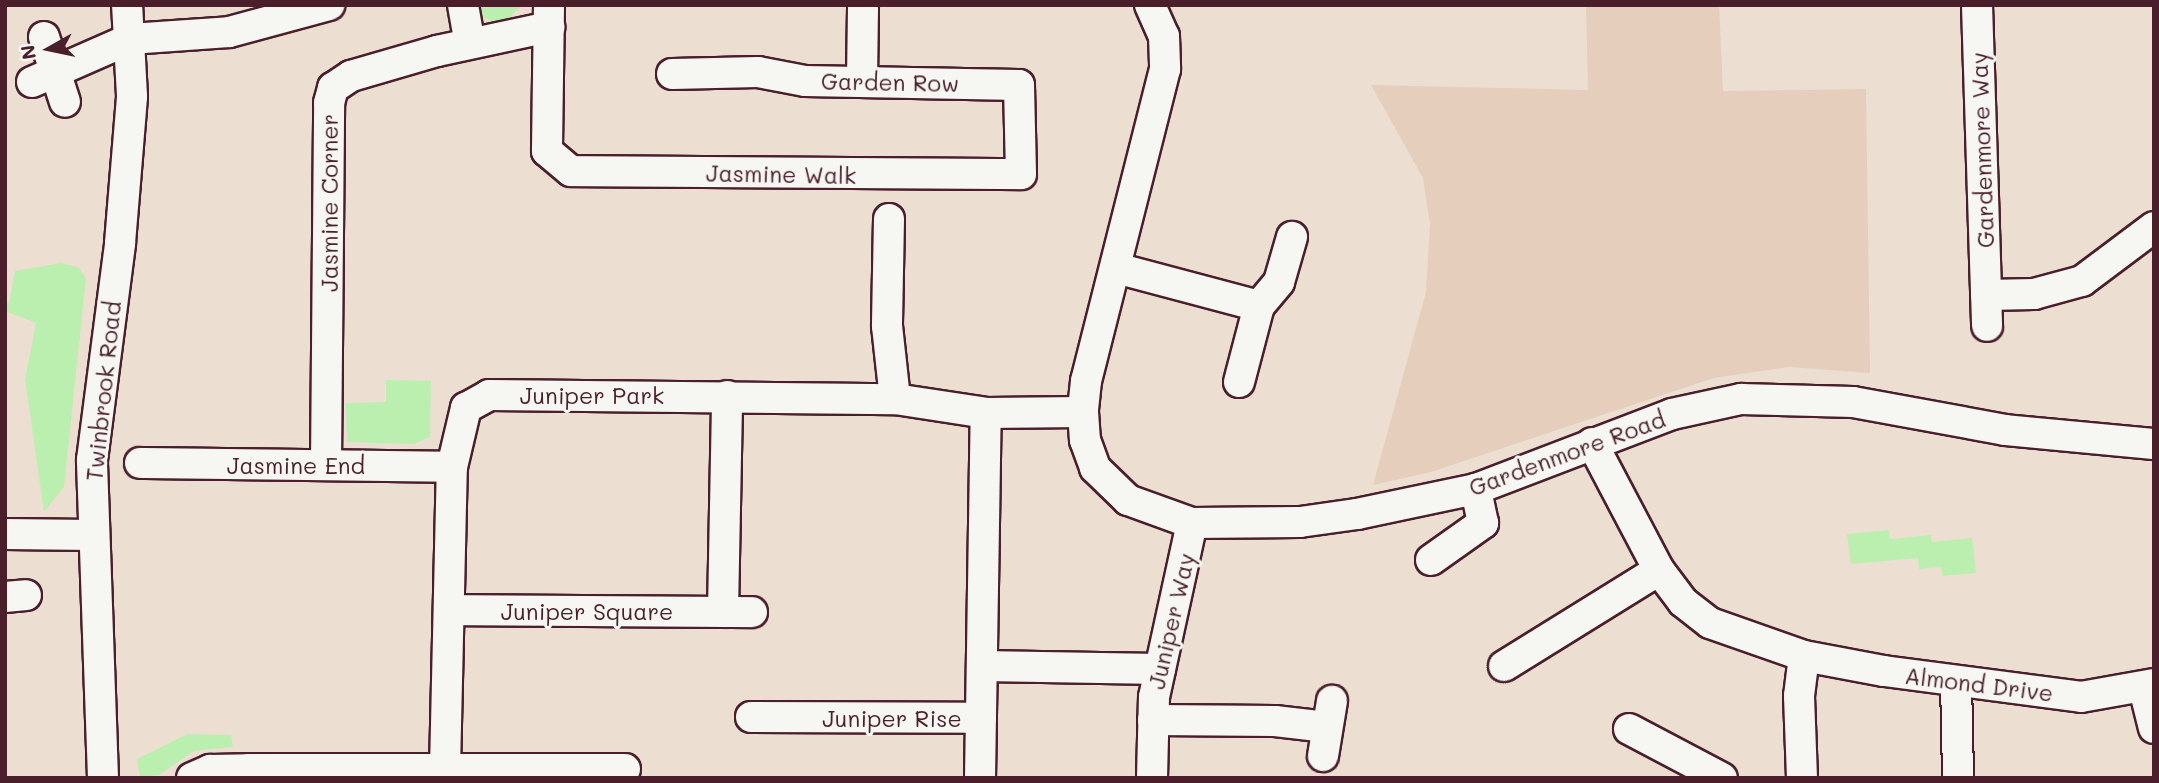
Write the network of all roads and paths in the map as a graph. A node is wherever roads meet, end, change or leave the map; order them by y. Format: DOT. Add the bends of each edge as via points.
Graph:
graph roads {
  1 [pos="127,5"];
  2 [pos="329,5"];
  3 [pos="463,5"];
  4 [pos="863,5"];
  5 [pos="1150,5"];
  6 [pos="1977,5"];
  7 [pos="549,16"];
  8 [pos="44,37"];
  9 [pos="130,39"];
  10 [pos="470,43"];
  11 [pos="672,74"];
  12 [pos="43,77"];
  13 [pos="862,79"];
  14 [pos="65,102"];
  15 [pos="547,151"];
  16 [pos="1021,174"];
  17 [pos="889,219"];
  18 [pos="2154,227"];
  19 [pos="1292,236"];
  20 [pos="1116,268"];
  21 [pos="1986,295"];
  22 [pos="1259,306"];
  23 [pos="1987,326"];
  24 [pos="1239,382"];
  25 [pos="727,396"];
  26 [pos="895,400"];
  27 [pos="1083,412"];
  28 [pos="986,413"];
  29 [pos="1592,443"];
  30 [pos="2154,444"];
  31 [pos="140,463"];
  32 [pos="326,464"];
  33 [pos="452,467"];
  34 [pos="1476,489"];
  35 [pos="1192,523"];
  36 [pos="5,534"];
  37 [pos="93,535"];
  38 [pos="1431,560"];
  39 [pos="1659,570"];
  40 [pos="450,610"];
  41 [pos="1804,656"];
  42 [pos="982,666"];
  43 [pos="1504,666"];
  44 [pos="1160,669"];
  45 [pos="1956,681"];
  46 [pos="2149,686"];
  47 [pos="751,717"];
  48 [pos="981,718"];
  49 [pos="1153,720"];
  50 [pos="1327,728"];
  51 [pos="2154,728"];
  52 [pos="1629,729"];
  53 [pos="445,769"];
  54 [pos="625,769"];
  55 [pos="103,778"];
  56 [pos="192,778"];
  57 [pos="980,778"];
  58 [pos="1152,778"];
  59 [pos="1722,778"];
  60 [pos="1802,778"];
  61 [pos="1958,778"];
  1 -- 9 [label="street, Twinbrook Road"];
  2 -- 9 [label="street" via="229,32"];
  3 -- 10 [label="street"];
  4 -- 13 [label="street"];
  5 -- 20 [label="street, Gardenmore Road" via="1164,36 1165,69"];
  6 -- 21 [label="street, Gardenmore Way"];
  7 -- 10 [label="street, Jasmine Corner"];
  7 -- 15 [label="street, Jasmine Corner"];
  8 -- 12 [label="street"];
  9 -- 12 [label="street"];
  9 -- 37 [label="street, Twinbrook Road" via="132,96 120,243 92,460"];
  10 -- 32 [label="street, Jasmine Corner" via="351,76 332,88"];
  11 -- 13 [label="street, Garden Row" via="758,72 805,80"];
  12 -- 14 [label="street"];
  13 -- 16 [label="street, Garden Row" via="1019,85"];
  15 -- 16 [label="street, Jasmine Walk" via="571,171"];
  17 -- 26 [label="street" via="887,326"];
  18 -- 21 [label="street" via="2082,281 2034,294"];
  19 -- 22 [label="street" via="1279,282"];
  20 -- 22 [label="street"];
  20 -- 27 [label="street, Gardenmore Road" via="1086,381"];
  21 -- 23 [label="street, Gardenmore Way"];
  22 -- 24 [label="street"];
  25 -- 26 [label="street, Juniper Park"];
  25 -- 33 [label="street, Juniper Park" via="488,395 466,408"];
  25 -- 40 [label="street, Juniper Square" via="738,612"];
  26 -- 28 [label="street, Juniper Park"];
  27 -- 28 [label="street, Juniper Park"];
  27 -- 35 [label="street, Gardenmore Road" via="1085,440 1095,468 1128,500"];
  28 -- 42 [label="street, Juniper Rise"];
  29 -- 30 [label="street, Gardenmore Road" via="1694,407 1741,399 1809,398 2005,430"];
  29 -- 34 [label="street, Gardenmore Road"];
  29 -- 39 [label="street, Almond Drive"];
  31 -- 32 [label="street, Jasmine End"];
  32 -- 33 [label="street, Jasmine End"];
  33 -- 40 [label="street, Juniper Park"];
  34 -- 35 [label="street, Gardenmore Road" via="1300,522"];
  34 -- 38 [label="street" via="1483,523"];
  35 -- 44 [label="street, Juniper Way"];
  36 -- 37 [label="street"];
  37 -- 55 [label="street, Twinbrook Road"];
  39 -- 41 [label="street, Almond Drive" via="1683,602 1710,623"];
  39 -- 43 [label="street"];
  40 -- 53 [label="street, Juniper Park"];
  41 -- 45 [label="street, Almond Drive"];
  41 -- 60 [label="street" via="1799,696"];
  42 -- 44 [label="street"];
  42 -- 48 [label="street, Juniper Rise"];
  44 -- 49 [label="street, Juniper Way"];
  45 -- 46 [label="street, Almond Drive" via="2081,697"];
  45 -- 61 [label="street"];
  46 -- 51 [label="street"];
  47 -- 48 [label="street, Juniper Rise"];
  48 -- 57 [label="street"];
  49 -- 50 [label="street, Juniper Way" via="1275,721"];
  49 -- 58 [label="street, Juniper Way"];
  52 -- 59 [label="street"];
  53 -- 54 [label="street"];
  53 -- 56 [label="street" via="210,770"];
}
